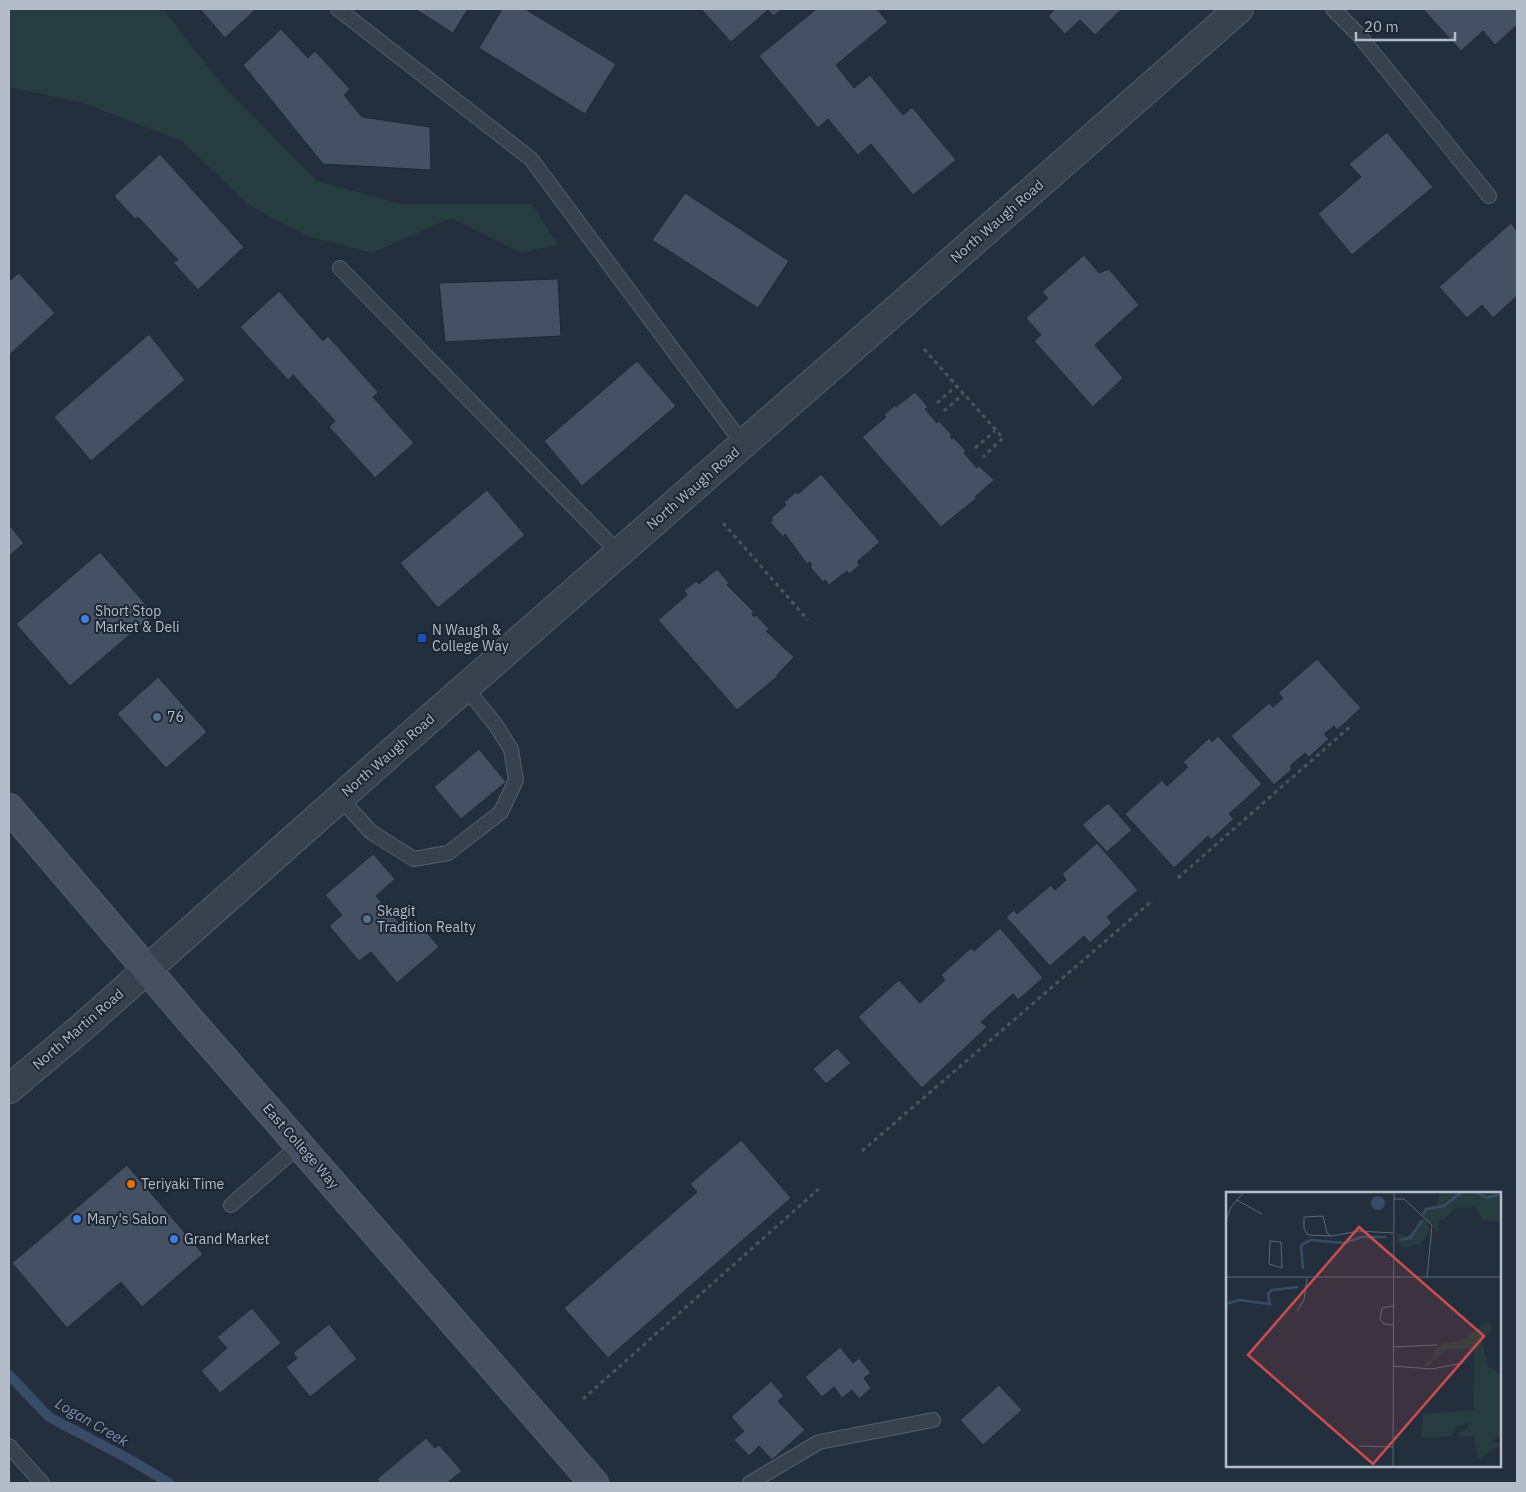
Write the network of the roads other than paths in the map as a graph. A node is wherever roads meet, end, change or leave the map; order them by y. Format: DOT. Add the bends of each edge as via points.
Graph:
graph roads {
  1 [pos="338,9"];
  2 [pos="1240,9"];
  3 [pos="1333,9"];
  4 [pos="1489,196"];
  5 [pos="340,268"];
  6 [pos="743,444"];
  7 [pos="619,553"];
  8 [pos="466,688"];
  9 [pos="340,798"];
  10 [pos="9,808"];
  11 [pos="147,969"];
  12 [pos="9,1089"];
  13 [pos="300,1145"];
  14 [pos="231,1205"];
  15 [pos="933,1420"];
  16 [pos="9,1446"];
  17 [pos="42,1483"];
  18 [pos="594,1483"];
  19 [pos="750,1483"];
  1 -- 6 [label="lane" via="531,159"];
  2 -- 6 [label="street, North Waugh Road"];
  3 -- 4 [label="lane" via="1358,34"];
  5 -- 7 [label="lane"];
  6 -- 7 [label="street, North Waugh Road"];
  7 -- 8 [label="street, North Waugh Road"];
  8 -- 9 [label="street, North Waugh Road"];
  8 -- 9 [label="lane" via="511,749 516,780 501,812 448,853 414,858 371,832"];
  9 -- 11 [label="street, North Waugh Road"];
  10 -- 11 [label="main road, East College Way"];
  11 -- 12 [label="street, North Martin Road"];
  11 -- 13 [label="main road, East College Way"];
  13 -- 14 [label="lane"];
  13 -- 18 [label="main road, East College Way"];
  15 -- 19 [label="lane" via="820,1442"];
  16 -- 17 [label="lane"];
}
